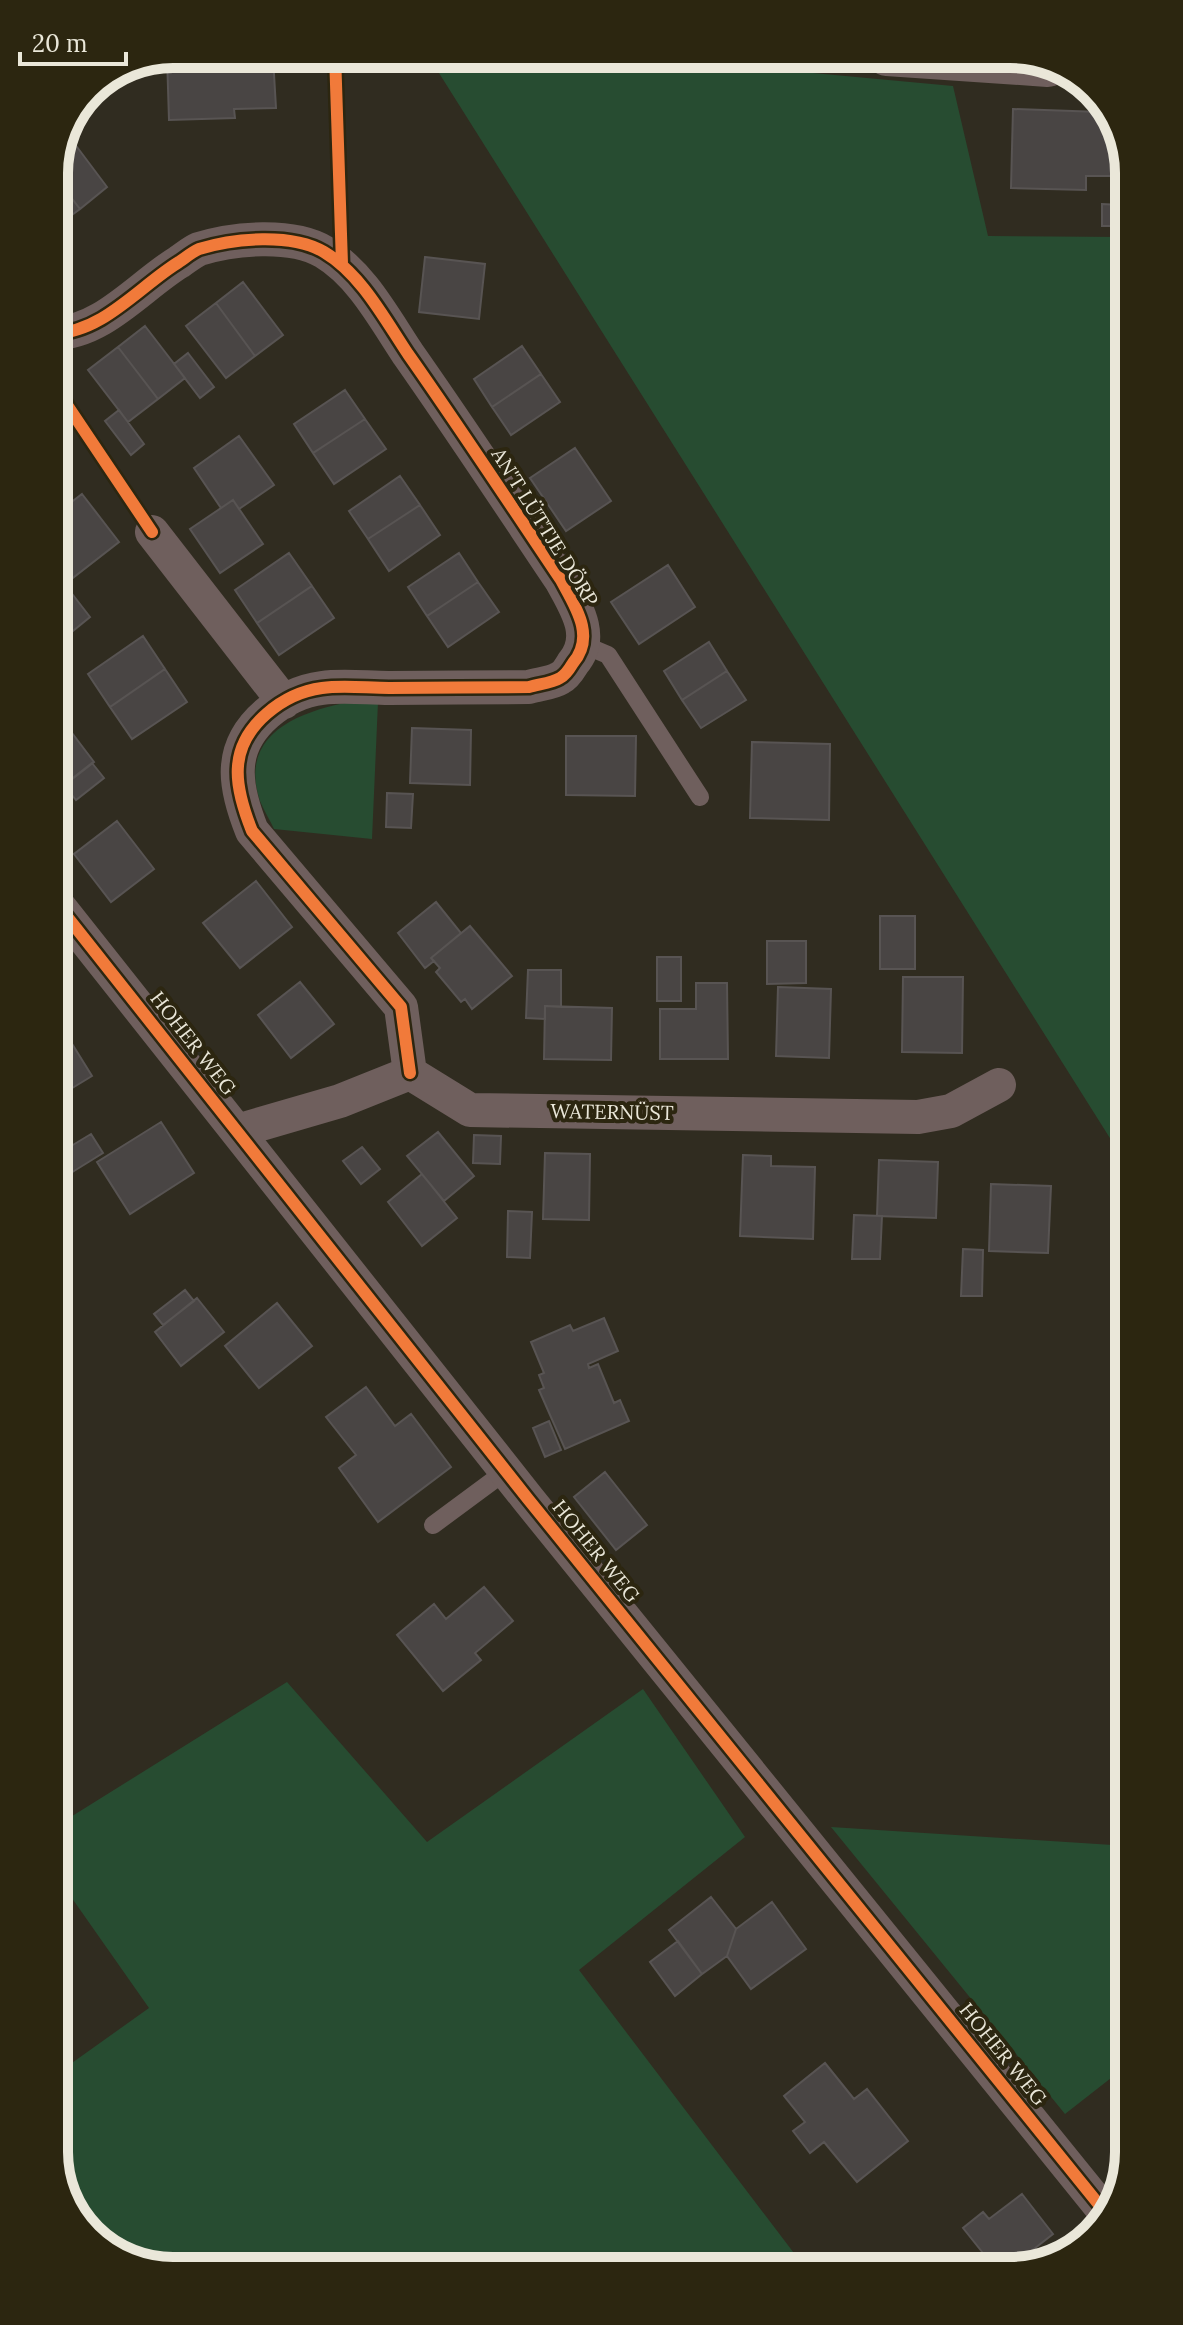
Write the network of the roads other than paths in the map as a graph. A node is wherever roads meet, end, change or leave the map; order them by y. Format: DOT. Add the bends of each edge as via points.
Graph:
graph roads {
  1 [pos="68,332"];
  2 [pos="152,532"];
  3 [pos="582,644"];
  4 [pos="284,702"];
  5 [pos="700,797"];
  6 [pos="68,918"];
  7 [pos="410,1073"];
  8 [pos="999,1085"];
  9 [pos="237,1131"];
  10 [pos="506,1471"];
  11 [pos="433,1525"];
  12 [pos="1100,2205"];
  1 -- 3 [label="street, AN'T LÜTTJE DÖRP" via="87,327 197,250 274,240 299,241 321,250 358,282 561,580 584,627"];
  2 -- 4 [label="street"];
  3 -- 4 [label="street" via="562,677 529,687 321,688"];
  3 -- 5 [label="lane" via="608,655"];
  4 -- 7 [label="street" via="256,723 245,743 238,765 246,815 252,831 401,1007"];
  6 -- 9 [label="street, HOHER WEG"];
  7 -- 8 [label="street, WATERNÜST" via="470,1110 918,1117 951,1111"];
  7 -- 9 [label="street" via="340,1101"];
  9 -- 10 [label="street, HOHER WEG"];
  10 -- 11 [label="lane"];
  10 -- 12 [label="street, HOHER WEG"];
}
